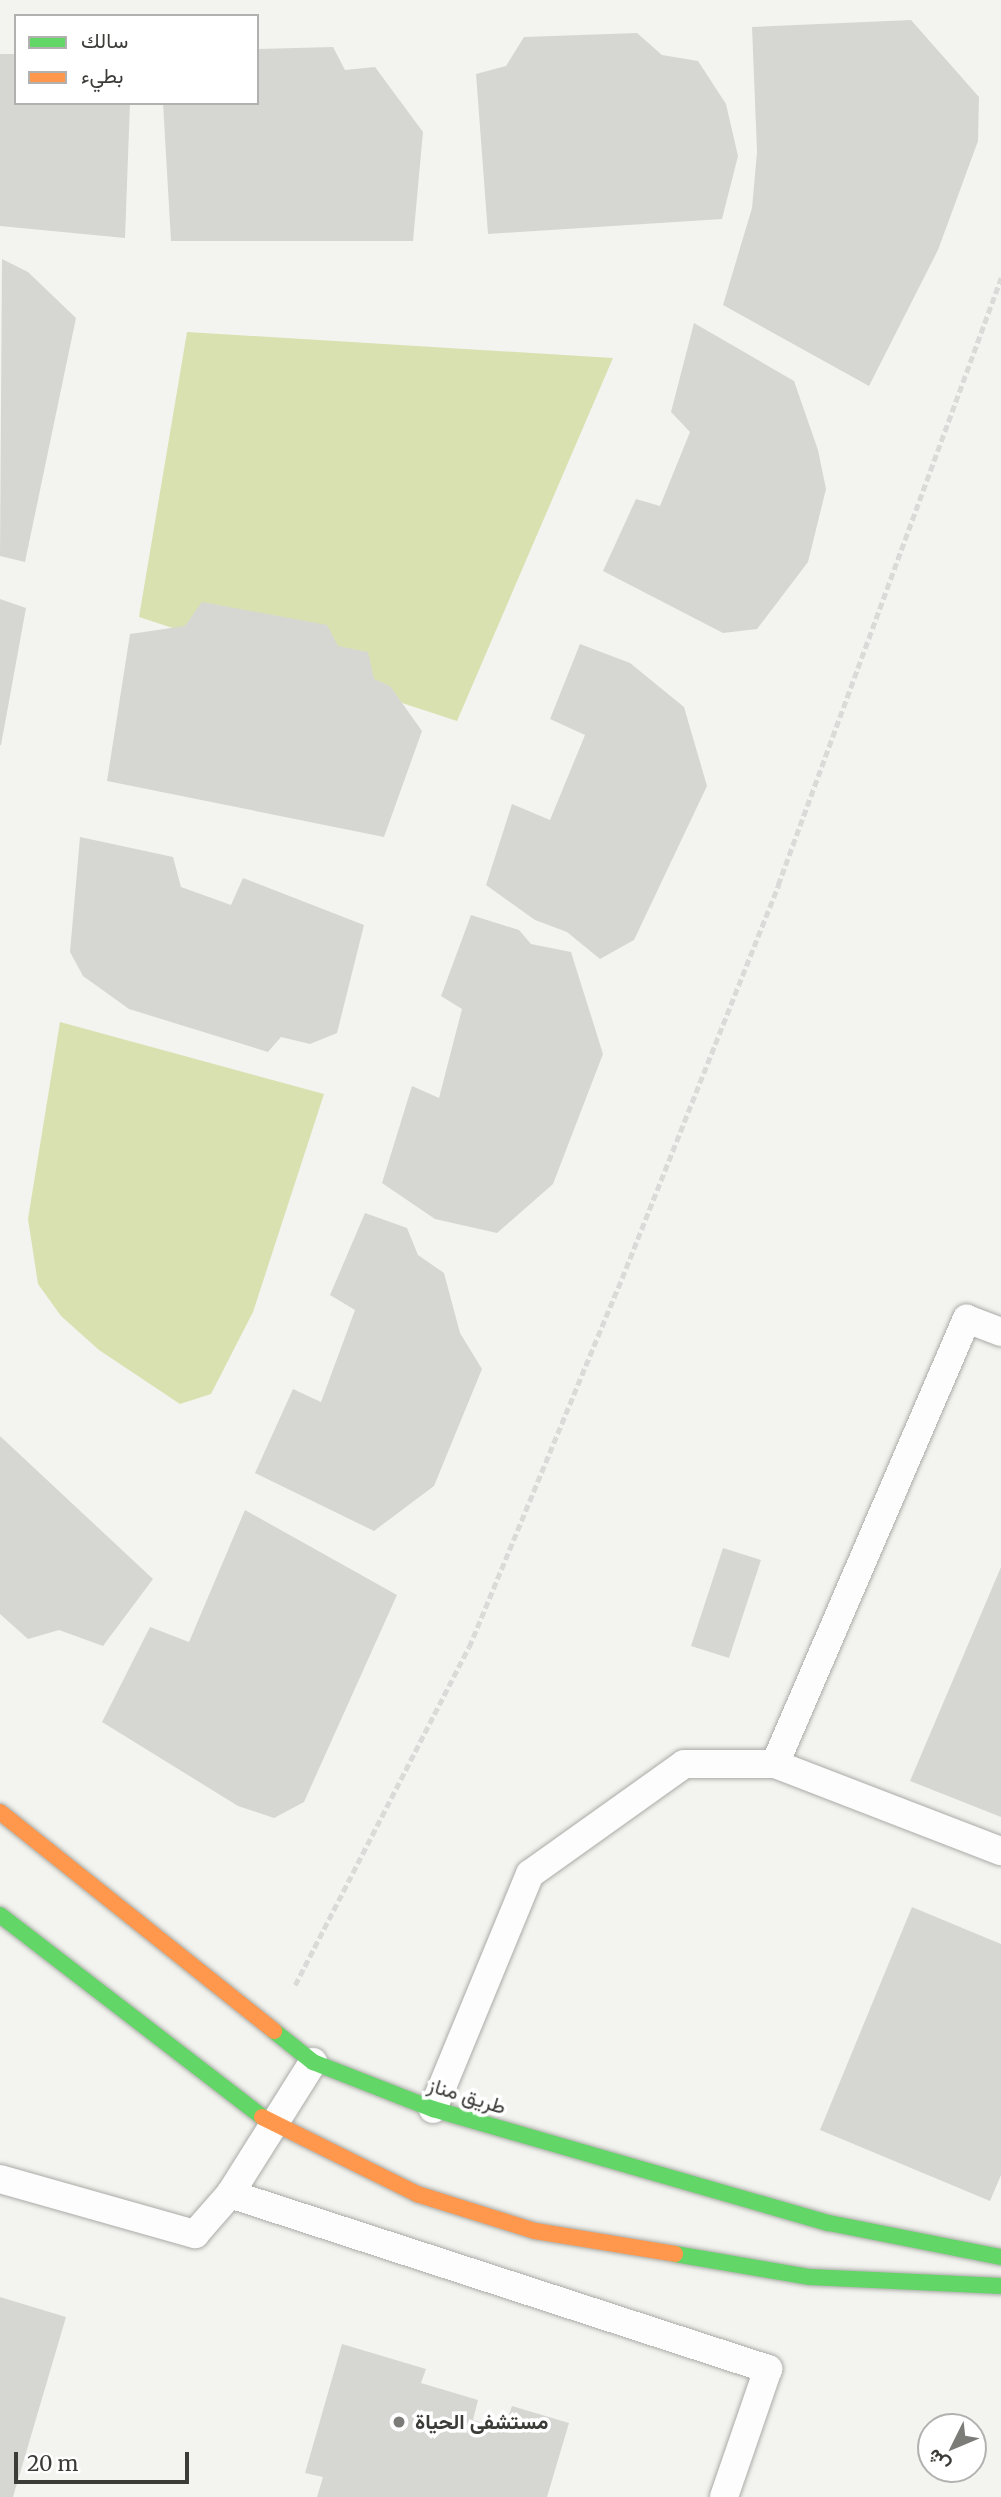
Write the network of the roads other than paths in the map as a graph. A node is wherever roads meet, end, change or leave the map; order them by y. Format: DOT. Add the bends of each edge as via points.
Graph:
graph roads {
  1 [pos="1001,1332"];
  2 [pos="775,1764"];
  3 [pos="0,1812"];
  4 [pos="1001,1851"];
  5 [pos="0,1915"];
  6 [pos="313,2062"];
  7 [pos="433,2109"];
  8 [pos="275,2127"];
  9 [pos="0,2179"];
  10 [pos="230,2194"];
  11 [pos="1001,2257"];
  12 [pos="1001,2287"];
  13 [pos="724,2497"];
  1 -- 2 [label="lane" via="967,1319"];
  2 -- 4 [label="lane"];
  2 -- 7 [label="lane" via="684,1764 530,1874"];
  3 -- 6 [label="main road, طريق مناز"];
  5 -- 8 [label="main road"];
  6 -- 7 [label="main road, طريق مناز"];
  6 -- 8 [label="lane"];
  7 -- 11 [label="main road, طريق مناز" via="829,2223"];
  8 -- 10 [label="lane"];
  8 -- 12 [label="main road" via="417,2194 535,2231 810,2277"];
  9 -- 10 [label="lane" via="195,2234"];
  10 -- 13 [label="lane" via="768,2369"];
}
